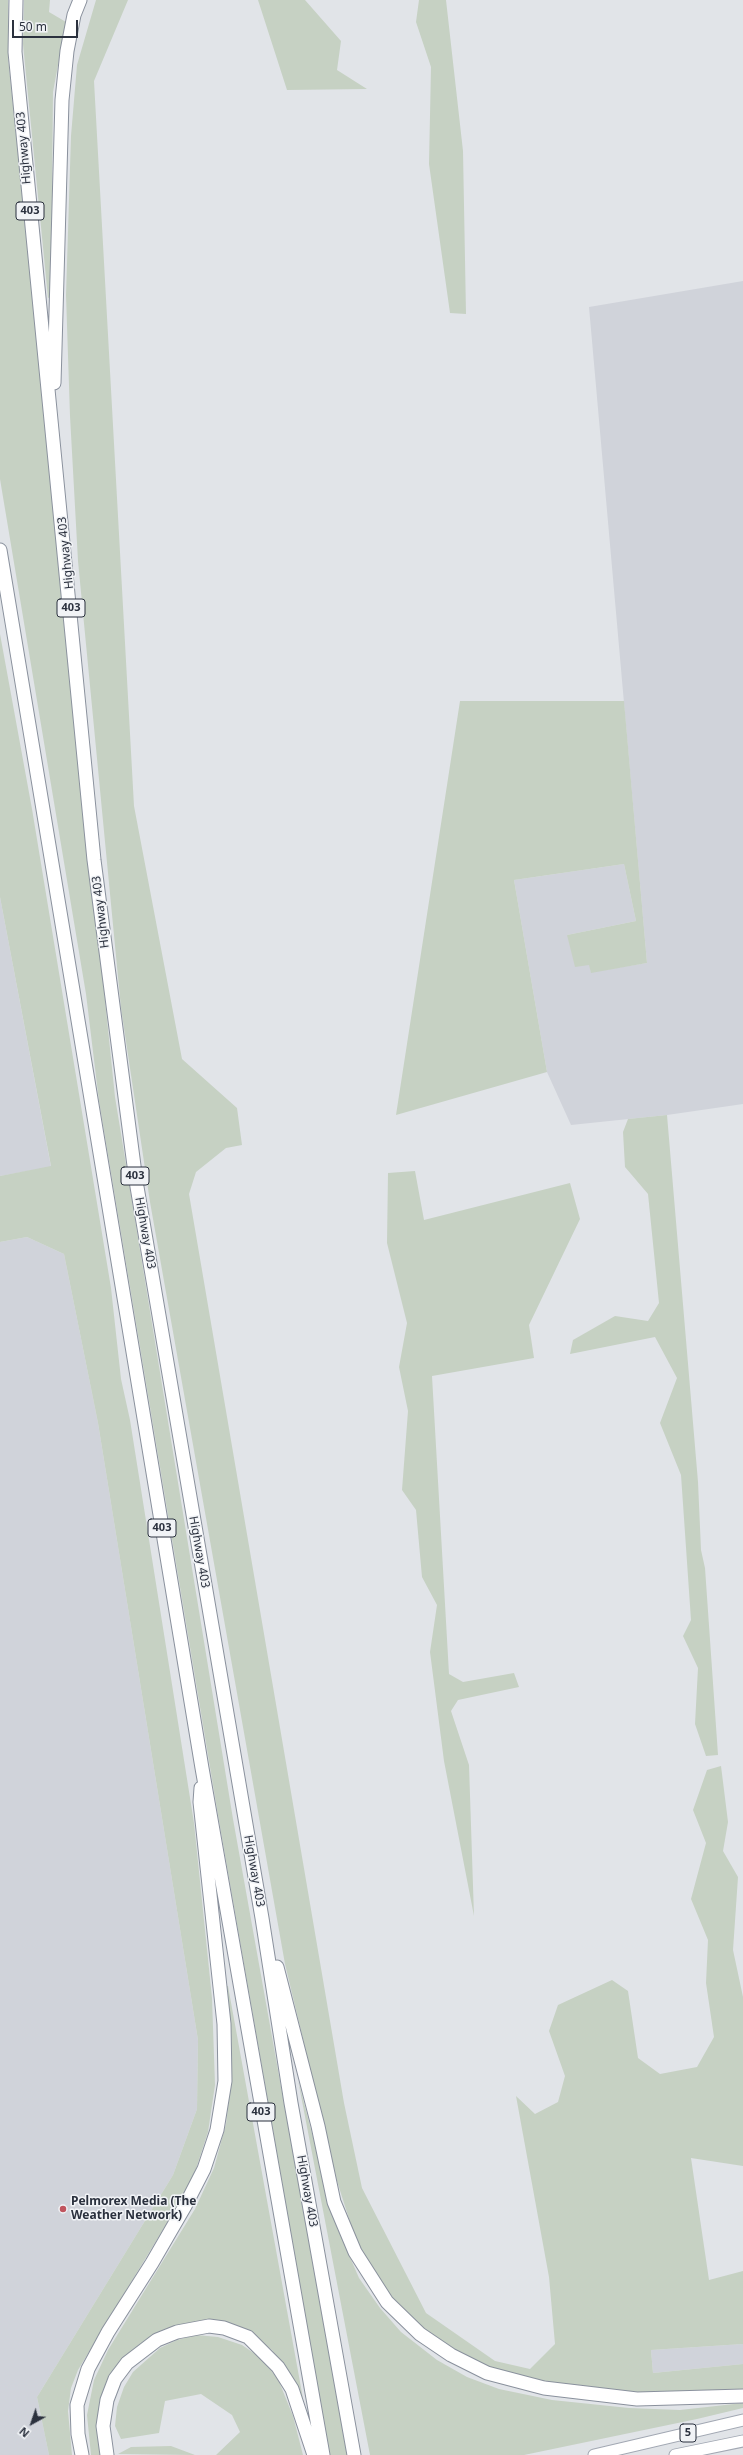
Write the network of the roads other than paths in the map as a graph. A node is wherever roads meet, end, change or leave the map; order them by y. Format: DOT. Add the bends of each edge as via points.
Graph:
graph roads {
  1 [pos="16,0"];
  2 [pos="80,0"];
  3 [pos="53,422"];
  4 [pos="0,550"];
  5 [pos="202,1768"];
  6 [pos="262,1918"];
  7 [pos="743,2396"];
  8 [pos="743,2420"];
  9 [pos="743,2441"];
  10 [pos="82,2455"];
  11 [pos="107,2455"];
  12 [pos="314,2455"];
  13 [pos="323,2455"];
  14 [pos="354,2455"];
  15 [pos="594,2455"];
  16 [pos="674,2455"];
  1 -- 3 [label="highway, Highway 403 / 403" via="15,52"];
  2 -- 3 [label="highway" via="74,15 67,51 62,100"];
  3 -- 6 [label="highway, Highway 403 / 403" via="94,860 134,1165"];
  4 -- 5 [label="highway, 403"];
  5 -- 10 [label="highway" via="200,1802 224,2024 225,2081 217,2130 204,2169 185,2206 88,2369 77,2405"];
  5 -- 13 [label="highway, 403"];
  6 -- 7 [label="highway" via="282,1987 334,2202 355,2252 392,2307 420,2334 451,2355 487,2373 537,2386 637,2399"];
  6 -- 14 [label="highway, Highway 403 / 403" via="291,2103"];
  8 -- 15 [label="main road, 5"];
  9 -- 16 [label="main road, 5"];
  11 -- 12 [label="highway" via="103,2426 107,2400 115,2379 127,2363 157,2340 176,2332 209,2326 224,2328 248,2338 278,2367 292,2389"];
}
